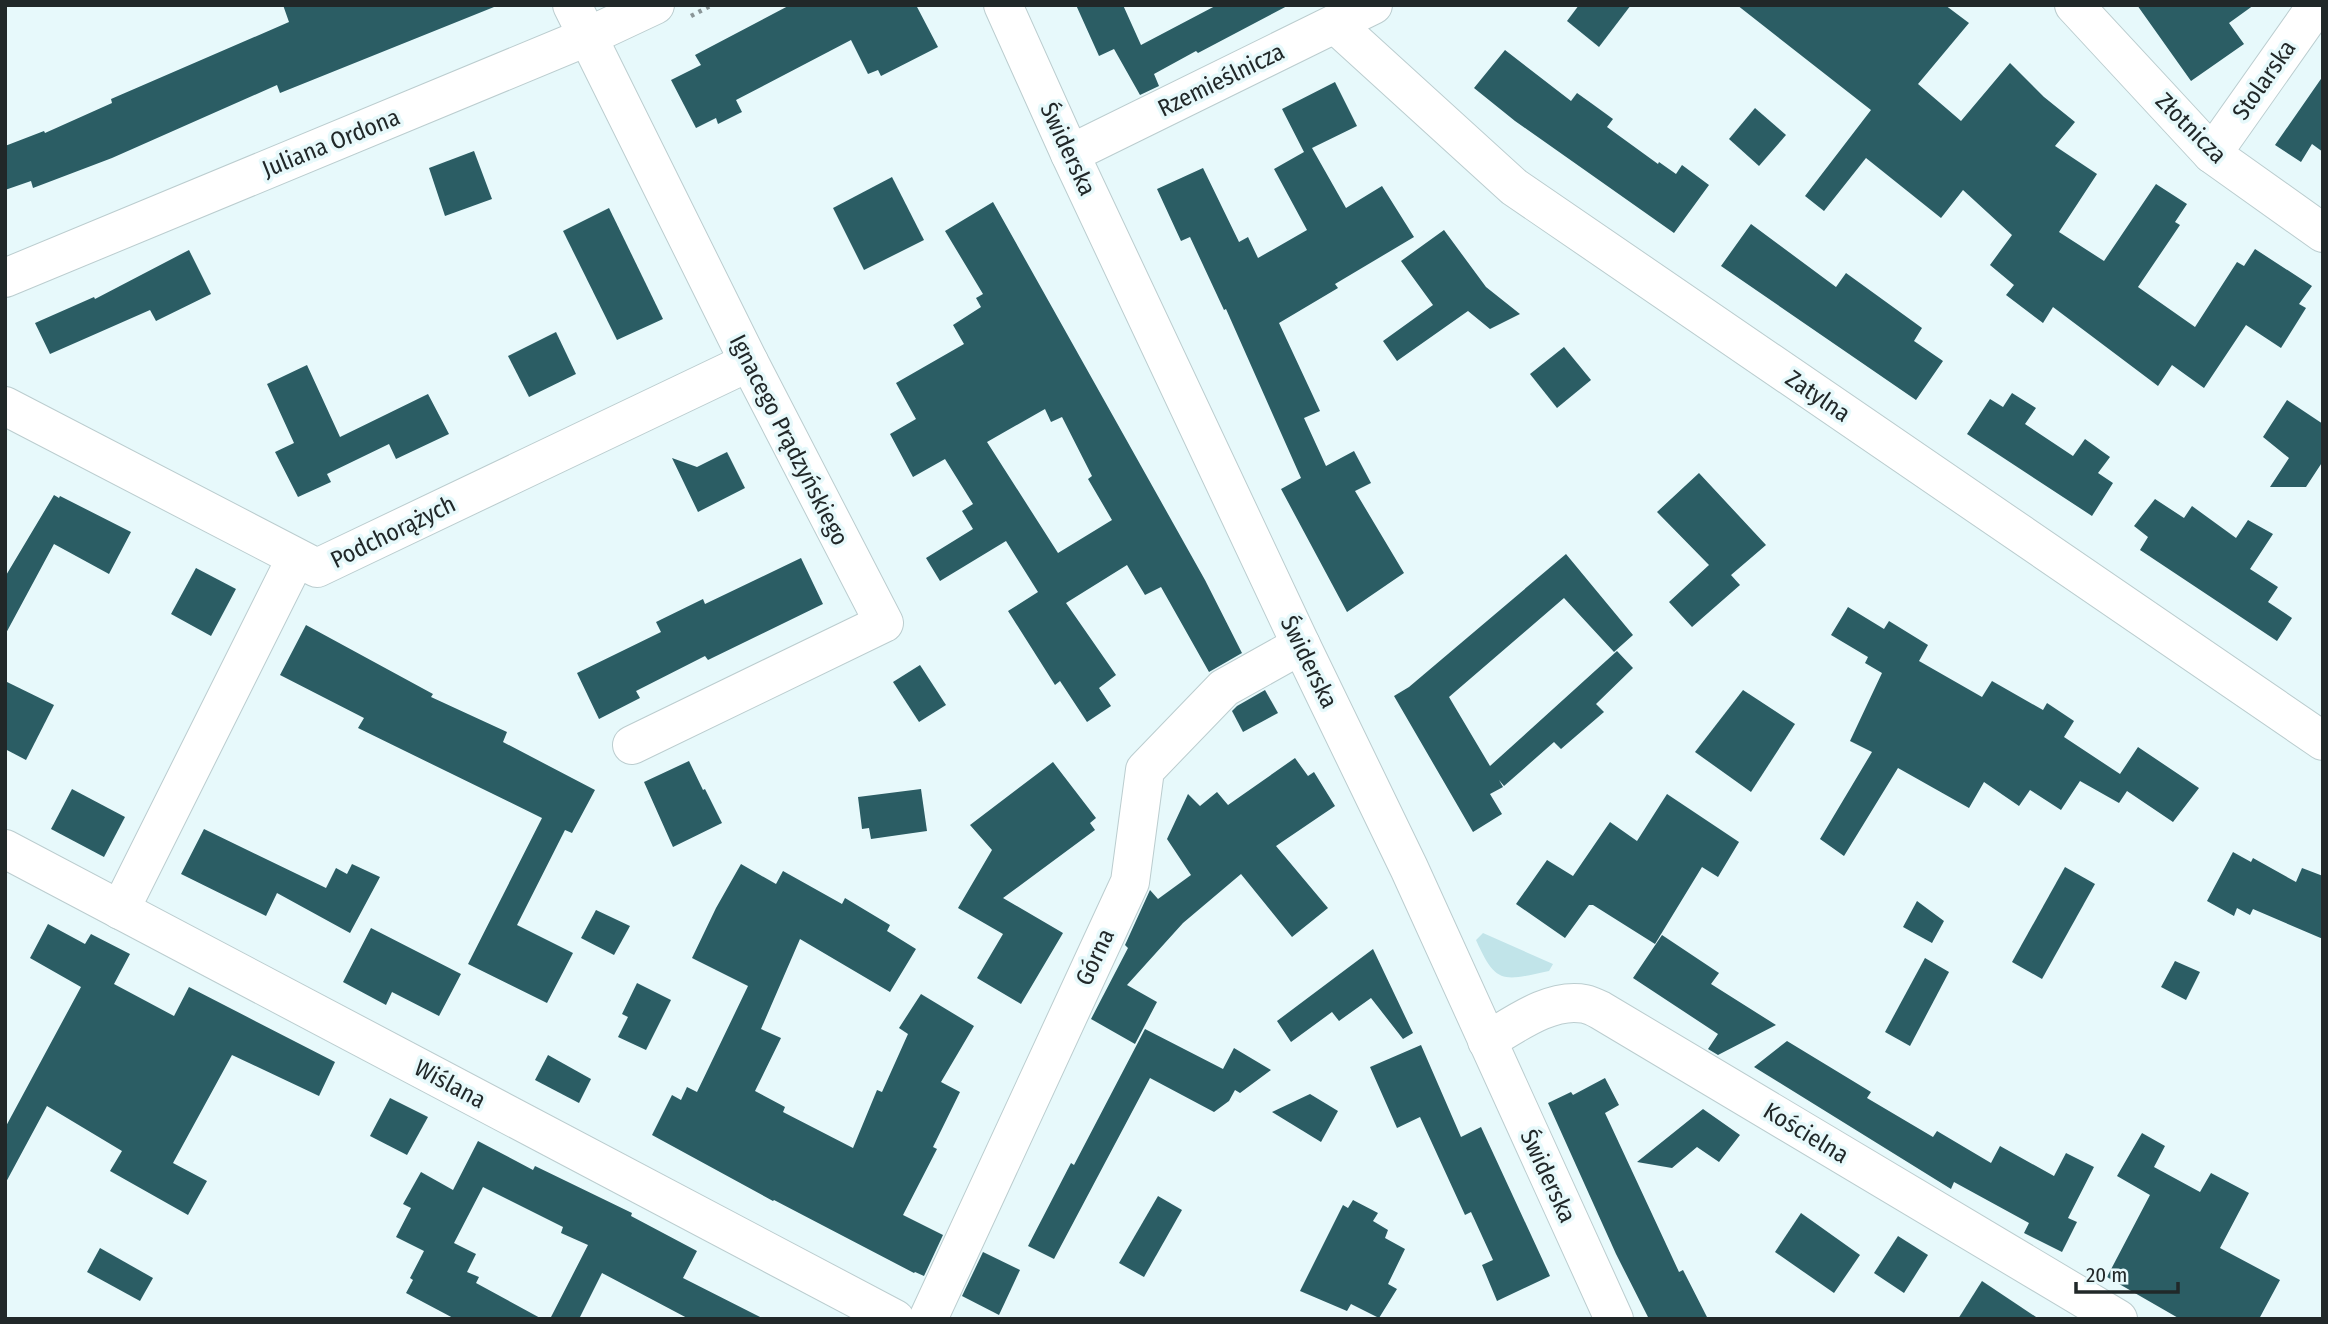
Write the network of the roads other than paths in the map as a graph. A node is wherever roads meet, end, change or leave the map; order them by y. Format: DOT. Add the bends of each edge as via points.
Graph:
graph roads {
  1 [pos="655,5"];
  2 [pos="1003,5"];
  3 [pos="1373,5"];
  4 [pos="2074,5"];
  5 [pos="2316,5"];
  6 [pos="581,21"];
  7 [pos="1335,24"];
  8 [pos="1070,154"];
  9 [pos="2212,154"];
  10 [pos="2323,233"];
  11 [pos="5,278"];
  12 [pos="749,362"];
  13 [pos="5,406"];
  14 [pos="296,558"];
  15 [pos="1301,645"];
  16 [pos="2323,741"];
  17 [pos="632,745"];
  18 [pos="5,849"];
  19 [pos="120,910"];
  20 [pos="1487,1041"];
  21 [pos="895,1319"];
  22 [pos="929,1319"];
  23 [pos="1614,1319"];
  24 [pos="2118,1319"];
  1 -- 6 [label="street, Juliana Ordona"];
  2 -- 8 [label="street, Świderska"];
  3 -- 7 [label="street, Rzemieślnicza"];
  4 -- 9 [label="street, Złotnicza"];
  5 -- 9 [label="street, Stolarska"];
  6 -- 11 [label="street, Juliana Ordona"];
  6 -- 12 [label="street, Ignacego Prądzyńskiego"];
  7 -- 8 [label="street, Rzemieślnicza"];
  7 -- 16 [label="street, Zatylna" via="1514,187"];
  8 -- 15 [label="street, Świderska"];
  9 -- 10 [label="street, Złotnicza"];
  12 -- 14 [label="street, Podchorążych" via="317,568"];
  12 -- 17 [label="street, Ignacego Prądzyńskiego" via="884,623"];
  13 -- 14 [label="street, Podchorążych"];
  14 -- 19 [label="street"];
  15 -- 20 [label="street, Świderska"];
  15 -- 22 [label="street, Górna" via="1224,688 1145,771 1130,882"];
  18 -- 19 [label="street, Wiślana"];
  19 -- 21 [label="street, Wiślana"];
  20 -- 23 [label="street, Świderska"];
  20 -- 24 [label="street, Kościelna" via="1554,1006 1585,1004 1600,1010"];
}
